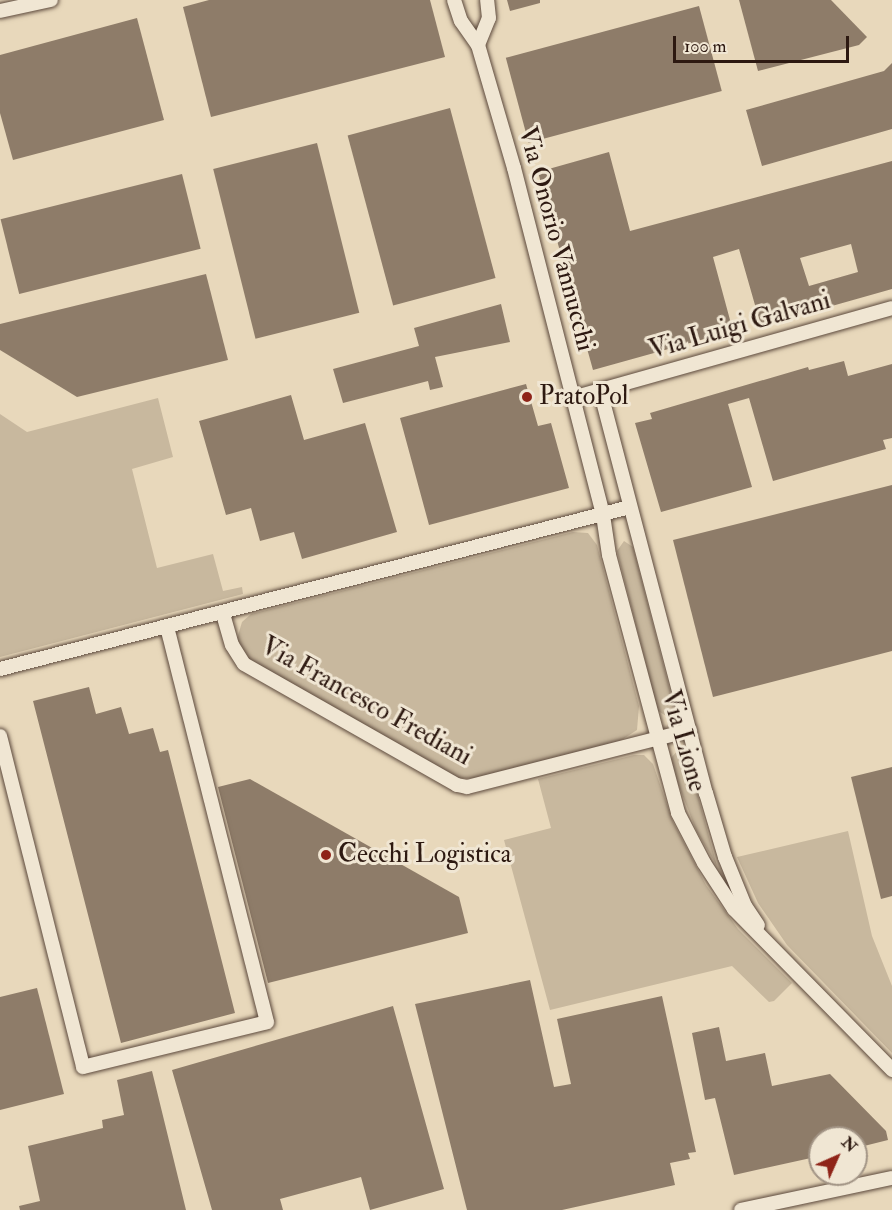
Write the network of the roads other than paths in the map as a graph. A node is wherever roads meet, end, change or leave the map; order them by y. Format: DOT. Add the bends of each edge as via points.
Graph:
graph roads {
  1 [pos="51,0"];
  2 [pos="454,0"];
  3 [pos="487,0"];
  4 [pos="0,11"];
  5 [pos="478,45"];
  6 [pos="892,308"];
  7 [pos="600,390"];
  8 [pos="572,398"];
  9 [pos="630,507"];
  10 [pos="603,514"];
  11 [pos="223,614"];
  12 [pos="168,626"];
  13 [pos="0,669"];
  14 [pos="690,730"];
  15 [pos="0,736"];
  16 [pos="656,739"];
  17 [pos="777,952"];
  18 [pos="892,1070"];
  19 [pos="892,1178"];
  20 [pos="741,1210"];
  1 -- 4 [label="street"];
  2 -- 5 [label="street, Via Onorio Vannucchi" via="461,21"];
  3 -- 5 [label="street" via="489,18"];
  5 -- 8 [label="street, Via Onorio Vannucchi"];
  6 -- 7 [label="street, Via Luigi Galvani"];
  7 -- 8 [label="street, Via Luigi Galvani"];
  7 -- 9 [label="street"];
  8 -- 10 [label="street, Via Onorio Vannucchi"];
  9 -- 10 [label="street, Via Francesco Frediani"];
  9 -- 14 [label="street, Via Lione"];
  10 -- 11 [label="street, Via Francesco Frediani"];
  10 -- 16 [label="street, Via Lione" via="609,555"];
  11 -- 12 [label="street, Via Francesco Frediani"];
  11 -- 16 [label="street, Via Francesco Frediani" via="232,645 244,664 457,785 467,787"];
  12 -- 13 [label="street, Via Francesco Frediani"];
  12 -- 15 [label="street" via="267,1022 83,1067"];
  14 -- 16 [label="street, Via Francesco Frediani"];
  14 -- 17 [label="street, Via Lione" via="725,857 745,906"];
  16 -- 17 [label="street, Via Lione" via="690,839 734,909"];
  17 -- 18 [label="street, Via Lione"];
  19 -- 20 [label="street"];
}
